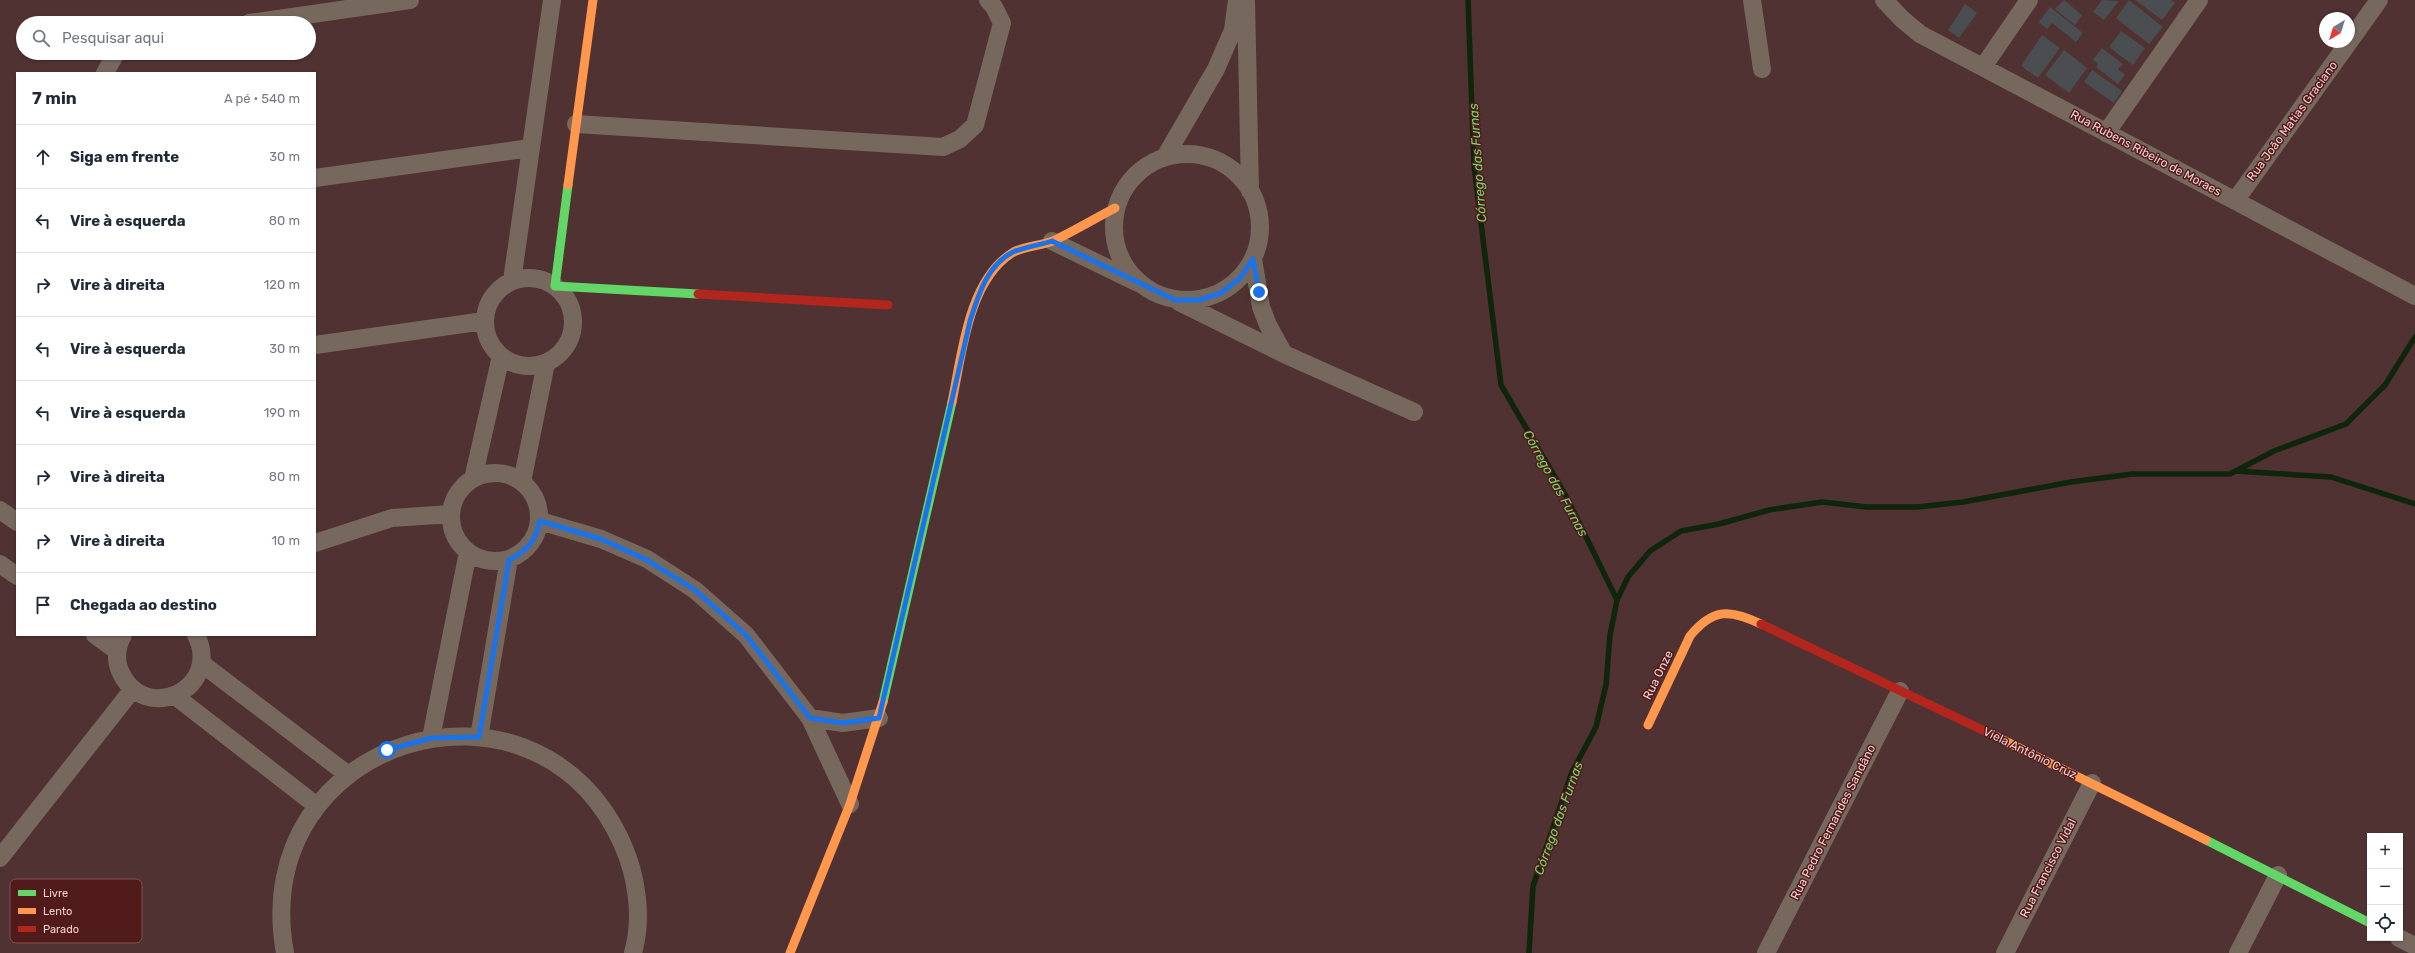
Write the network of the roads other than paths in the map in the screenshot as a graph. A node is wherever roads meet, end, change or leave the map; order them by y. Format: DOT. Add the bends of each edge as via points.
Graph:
graph roads {
  1 [pos="410,0"];
  2 [pos="552,0"];
  3 [pos="593,0"];
  4 [pos="988,0"];
  5 [pos="1236,0"];
  6 [pos="1246,0"];
  7 [pos="1752,0"];
  8 [pos="1884,0"];
  9 [pos="2029,0"];
  10 [pos="2199,0"];
  11 [pos="2379,0"];
  12 [pos="298,16"];
  13 [pos="2355,34"];
  14 [pos="2345,48"];
  15 [pos="112,60"];
  16 [pos="1983,67"];
  17 [pos="1762,69"];
  18 [pos="106,72"];
  19 [pos="576,124"];
  20 [pos="2106,133"];
  21 [pos="530,148"];
  22 [pos="1165,157"];
  23 [pos="316,178"];
  24 [pos="1250,191"];
  25 [pos="2235,201"];
  26 [pos="1116,208"];
  27 [pos="1052,241"];
  28 [pos="1253,259"];
  29 [pos="512,281"];
  30 [pos="1141,284"];
  31 [pos="555,286"];
  32 [pos="2415,296"];
  33 [pos="1175,300"];
  34 [pos="888,305"];
  35 [pos="484,321"];
  36 [pos="316,345"];
  37 [pos="1284,354"];
  38 [pos="501,356"];
  39 [pos="546,363"];
  40 [pos="1414,412"];
  41 [pos="473,479"];
  42 [pos="522,482"];
  43 [pos="0,510"];
  44 [pos="451,514"];
  45 [pos="16,521"];
  46 [pos="540,521"];
  47 [pos="316,543"];
  48 [pos="468,552"];
  49 [pos="509,560"];
  50 [pos="0,564"];
  51 [pos="16,575"];
  52 [pos="98,636"];
  53 [pos="196,636"];
  54 [pos="1690,636"];
  55 [pos="120,643"];
  56 [pos="201,663"];
  57 [pos="133,689"];
  58 [pos="1900,691"];
  59 [pos="174,696"];
  60 [pos="810,718"];
  61 [pos="879,718"];
  62 [pos="1648,725"];
  63 [pos="479,737"];
  64 [pos="431,738"];
  65 [pos="347,774"];
  66 [pos="2092,783"];
  67 [pos="850,804"];
  68 [pos="317,806"];
  69 [pos="0,858"];
  70 [pos="2278,875"];
  71 [pos="2367,921"];
  72 [pos="2403,940"];
  73 [pos="2415,946"];
  74 [pos="637,952"];
  75 [pos="285,953"];
  76 [pos="790,953"];
  77 [pos="1766,953"];
  78 [pos="2004,953"];
  79 [pos="2238,953"];
  1 -- 12 [label="street"];
  2 -- 21 [label="street"];
  3 -- 19 [label="street"];
  4 -- 19 [label="street" via="1002,23 975,125 960,139 943,147"];
  5 -- 22 [label="street" via="1233,30 1216,69"];
  6 -- 24 [label="street"];
  7 -- 17 [label="street"];
  8 -- 16 [label="street, Rua Rubens Ribeiro de Moraes" via="1902,20 1920,34"];
  9 -- 16 [label="street"];
  10 -- 20 [label="street"];
  11 -- 13 [label="street, Rua João Matias Graciano"];
  14 -- 25 [label="street, Rua João Matias Graciano"];
  15 -- 18 [label="street"];
  16 -- 20 [label="street, Rua Rubens Ribeiro de Moraes"];
  19 -- 31 [label="street"];
  20 -- 25 [label="street, Rua Rubens Ribeiro de Moraes"];
  21 -- 23 [label="street"];
  21 -- 29 [label="street"];
  22 -- 24 [label="street" via="1189,154 1214,159 1235,172"];
  22 -- 26 [label="street" via="1143,168 1130,181"];
  24 -- 28 [label="street" via="1259,213 1260,236"];
  25 -- 32 [label="street, Rua Rubens Ribeiro de Moraes"];
  26 -- 27 [label="street"];
  26 -- 30 [label="street" via="1113,233 1119,257"];
  27 -- 30 [label="street"];
  27 -- 61 [label="street" via="1013,252 996,266 981,287 970,321"];
  28 -- 33 [label="street" via="1240,278 1221,293 1199,300"];
  28 -- 37 [label="street" via="1261,307"];
  29 -- 31 [label="street" via="534,278"];
  29 -- 35 [label="street" via="501,287 492,297 486,308"];
  30 -- 33 [label="street"];
  31 -- 34 [label="street"];
  31 -- 39 [label="street" via="565,296 571,308 573,321 566,346"];
  33 -- 37 [label="street"];
  35 -- 36 [label="street"];
  35 -- 38 [label="street" via="486,334"];
  37 -- 40 [label="street"];
  38 -- 39 [label="street" via="511,363 522,366"];
  38 -- 41 [label="street"];
  39 -- 42 [label="street"];
  41 -- 42 [label="street" via="485,474 498,473"];
  41 -- 44 [label="street" via="458,494"];
  42 -- 46 [label="street" via="538,504"];
  43 -- 45 [label="street"];
  44 -- 47 [label="street" via="392,518"];
  44 -- 48 [label="street" via="452,528 458,541"];
  46 -- 49 [label="street" via="532,544"];
  46 -- 60 [label="street" via="601,539 647,560 695,590 746,635"];
  48 -- 49 [label="street" via="480,559 495,562"];
  48 -- 64 [label="street"];
  49 -- 63 [label="street"];
  50 -- 51 [label="street"];
  52 -- 55 [label="street"];
  53 -- 56 [label="street" via="202,652"];
  54 -- 58 [label="street, Viela Antônio Cruz" via="1712,614 1740,614"];
  54 -- 62 [label="street, Rua Onze"];
  55 -- 57 [label="street" via="118,666"];
  56 -- 59 [label="street" via="192,683"];
  56 -- 65 [label="street"];
  57 -- 59 [label="street" via="146,696"];
  57 -- 69 [label="street"];
  58 -- 66 [label="street, Viela Antônio Cruz"];
  58 -- 77 [label="street, Rua Pedro Fernandes Sandâno"];
  59 -- 68 [label="street"];
  60 -- 61 [label="street" via="843,723"];
  60 -- 67 [label="street"];
  61 -- 67 [label="street"];
  63 -- 64 [label="street"];
  63 -- 74 [label="street" via="503,741 549,760 569,774 603,810 616,831 634,877"];
  64 -- 65 [label="street" via="387,750"];
  65 -- 68 [label="street"];
  66 -- 70 [label="street, Viela Antônio Cruz"];
  66 -- 78 [label="street, Rua Francisco Vidal"];
  67 -- 76 [label="street"];
  68 -- 75 [label="street" via="302,828 291,852 284,878 281,911"];
  70 -- 71 [label="street, Viela Antônio Cruz"];
  70 -- 79 [label="street"];
  72 -- 73 [label="street"];
}
